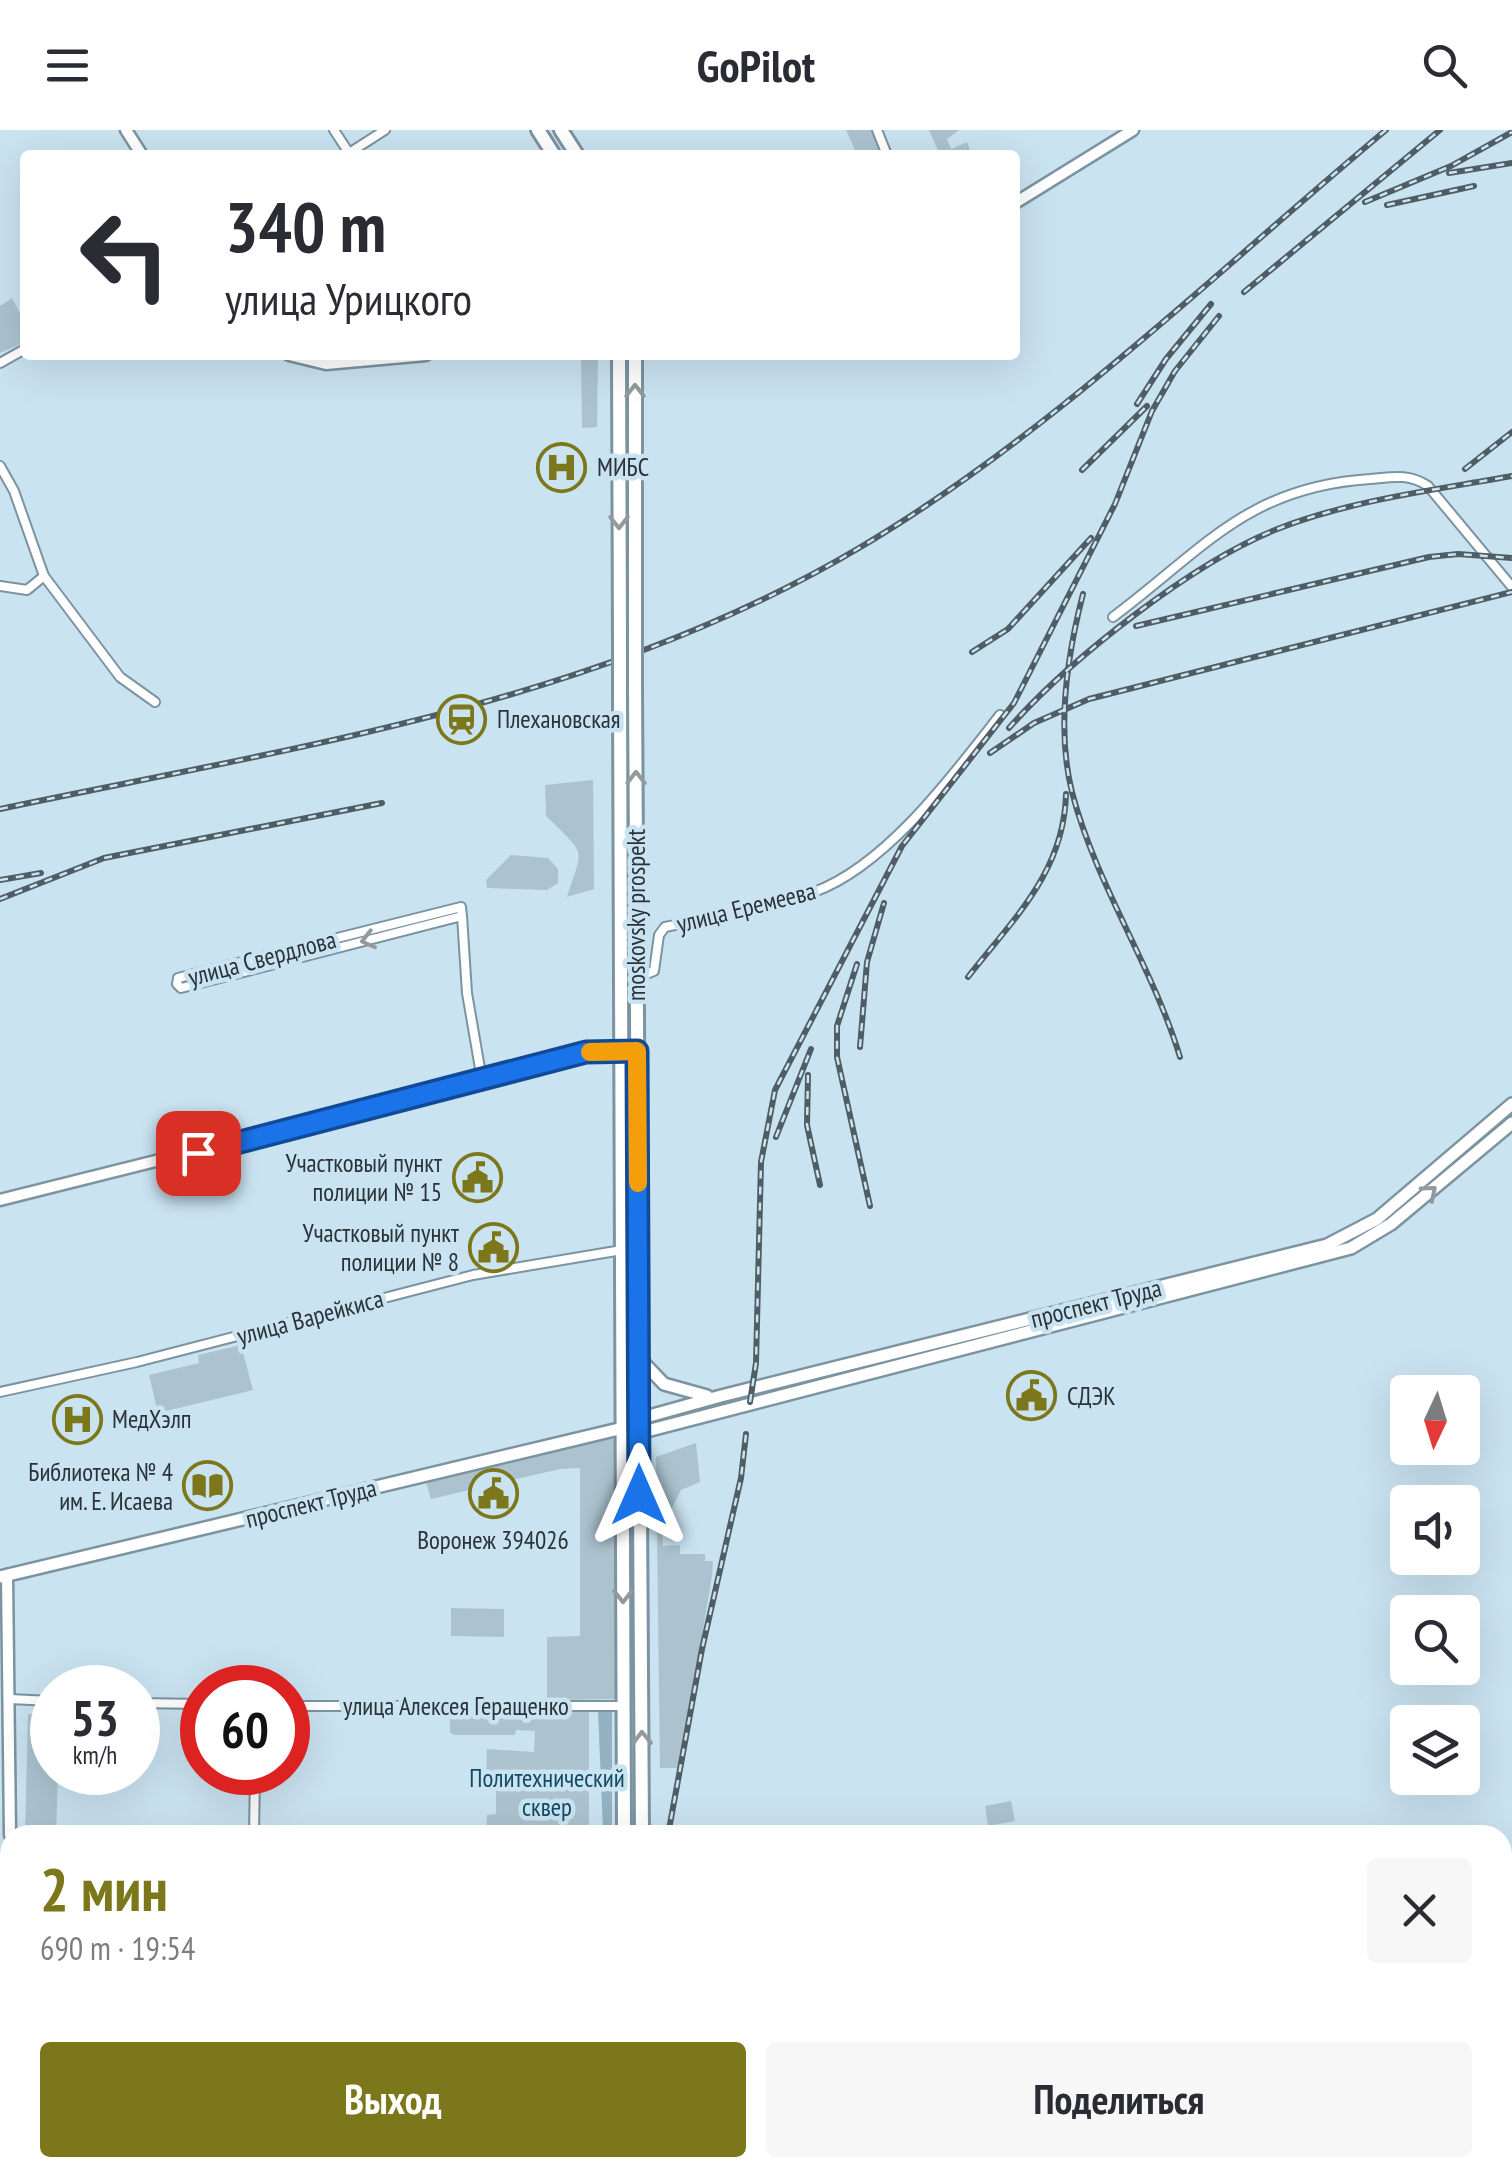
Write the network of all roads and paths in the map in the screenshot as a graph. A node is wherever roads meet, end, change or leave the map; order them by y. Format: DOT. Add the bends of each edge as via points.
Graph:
graph roads {
  1 [pos="384,130"];
  2 [pos="1133,130"];
  3 [pos="353,150"];
  4 [pos="1020,200"];
  5 [pos="310,360"];
  6 [pos="370,360"];
  7 [pos="618,360"];
  8 [pos="635,360"];
  9 [pos="0,466"];
  10 [pos="44,576"];
  11 [pos="0,586"];
  12 [pos="1512,587"];
  13 [pos="1113,617"];
  14 [pos="155,702"];
  15 [pos="1000,714"];
  16 [pos="462,911"];
  17 [pos="636,978"];
  18 [pos="620,1051"];
  19 [pos="637,1051"];
  20 [pos="482,1080"];
  21 [pos="1512,1104"];
  22 [pos="1512,1123"];
  23 [pos="0,1200"];
  24 [pos="622,1250"];
  25 [pos="1223,1277"];
  26 [pos="638,1357"];
  27 [pos="0,1392"];
  28 [pos="721,1396"];
  29 [pos="639,1427"];
  30 [pos="623,1428"];
  31 [pos="4,1576"];
  32 [pos="10,1699"];
  33 [pos="30,1700"];
  34 [pos="310,1706"];
  35 [pos="624,1706"];
  36 [pos="255,1795"];
  37 [pos="10,1825"];
  38 [pos="254,1825"];
  39 [pos="624,1825"];
  40 [pos="642,1825"];
  1 -- 3 [label="street"];
  2 -- 4 [label="street"];
  5 -- 6 [label="street"];
  7 -- 18 [label="main road, moskovsky prospekt, one-way, bridge"];
  17 -- 8 [label="main road, moskovsky prospekt, one-way, bridge"];
  9 -- 10 [label="street"];
  10 -- 11 [label="street" via="26,590"];
  10 -- 14 [label="street" via="120,677"];
  12 -- 13 [label="street" via="1413,476 1278,496 1244,512"];
  15 -- 17 [label="street, улица Еремеева" via="891,842 865,861 815,892 666,927 654,971"];
  16 -- 16 [label="street, улица Свердлова, one-way" via="182,988 178,984 178,978"];
  16 -- 20 [label="street"];
  17 -- 19 [label="main road, moskovsky prospekt"];
  18 -- 19 [label="street"];
  18 -- 20 [label="street" via="586,1052"];
  18 -- 24 [label="main road, moskovsky prospekt"];
  19 -- 26 [label="main road, moskovsky prospekt"];
  20 -- 23 [label="street"];
  21 -- 25 [label="main road, проспект Труда" via="1347,1237"];
  25 -- 22 [label="main road, проспект Труда, one-way" via="1329,1256 1363,1241"];
  24 -- 27 [label="street, улица Варейкиса" via="473,1275"];
  24 -- 30 [label="main road, moskovsky prospekt"];
  25 -- 28 [label="main road, проспект Труда"];
  25 -- 29 [label="main road, проспект Труда"];
  26 -- 28 [label="main road" via="664,1384"];
  26 -- 29 [label="main road, moskovsky prospekt"];
  28 -- 29 [label="main road, проспект Труда"];
  29 -- 30 [label="main road, проспект Труда"];
  40 -- 29 [label="main road, moskovsky prospekt, one-way"];
  30 -- 31 [label="main road, проспект Труда"];
  30 -- 35 [label="main road, moskovsky prospekt, one-way"];
  31 -- 32 [label="street"];
  32 -- 33 [label="street"];
  32 -- 37 [label="street"];
  34 -- 35 [label="street, улица Алексея Геращенко"];
  35 -- 39 [label="main road, moskovsky prospekt"];
  36 -- 38 [label="street"];
}
